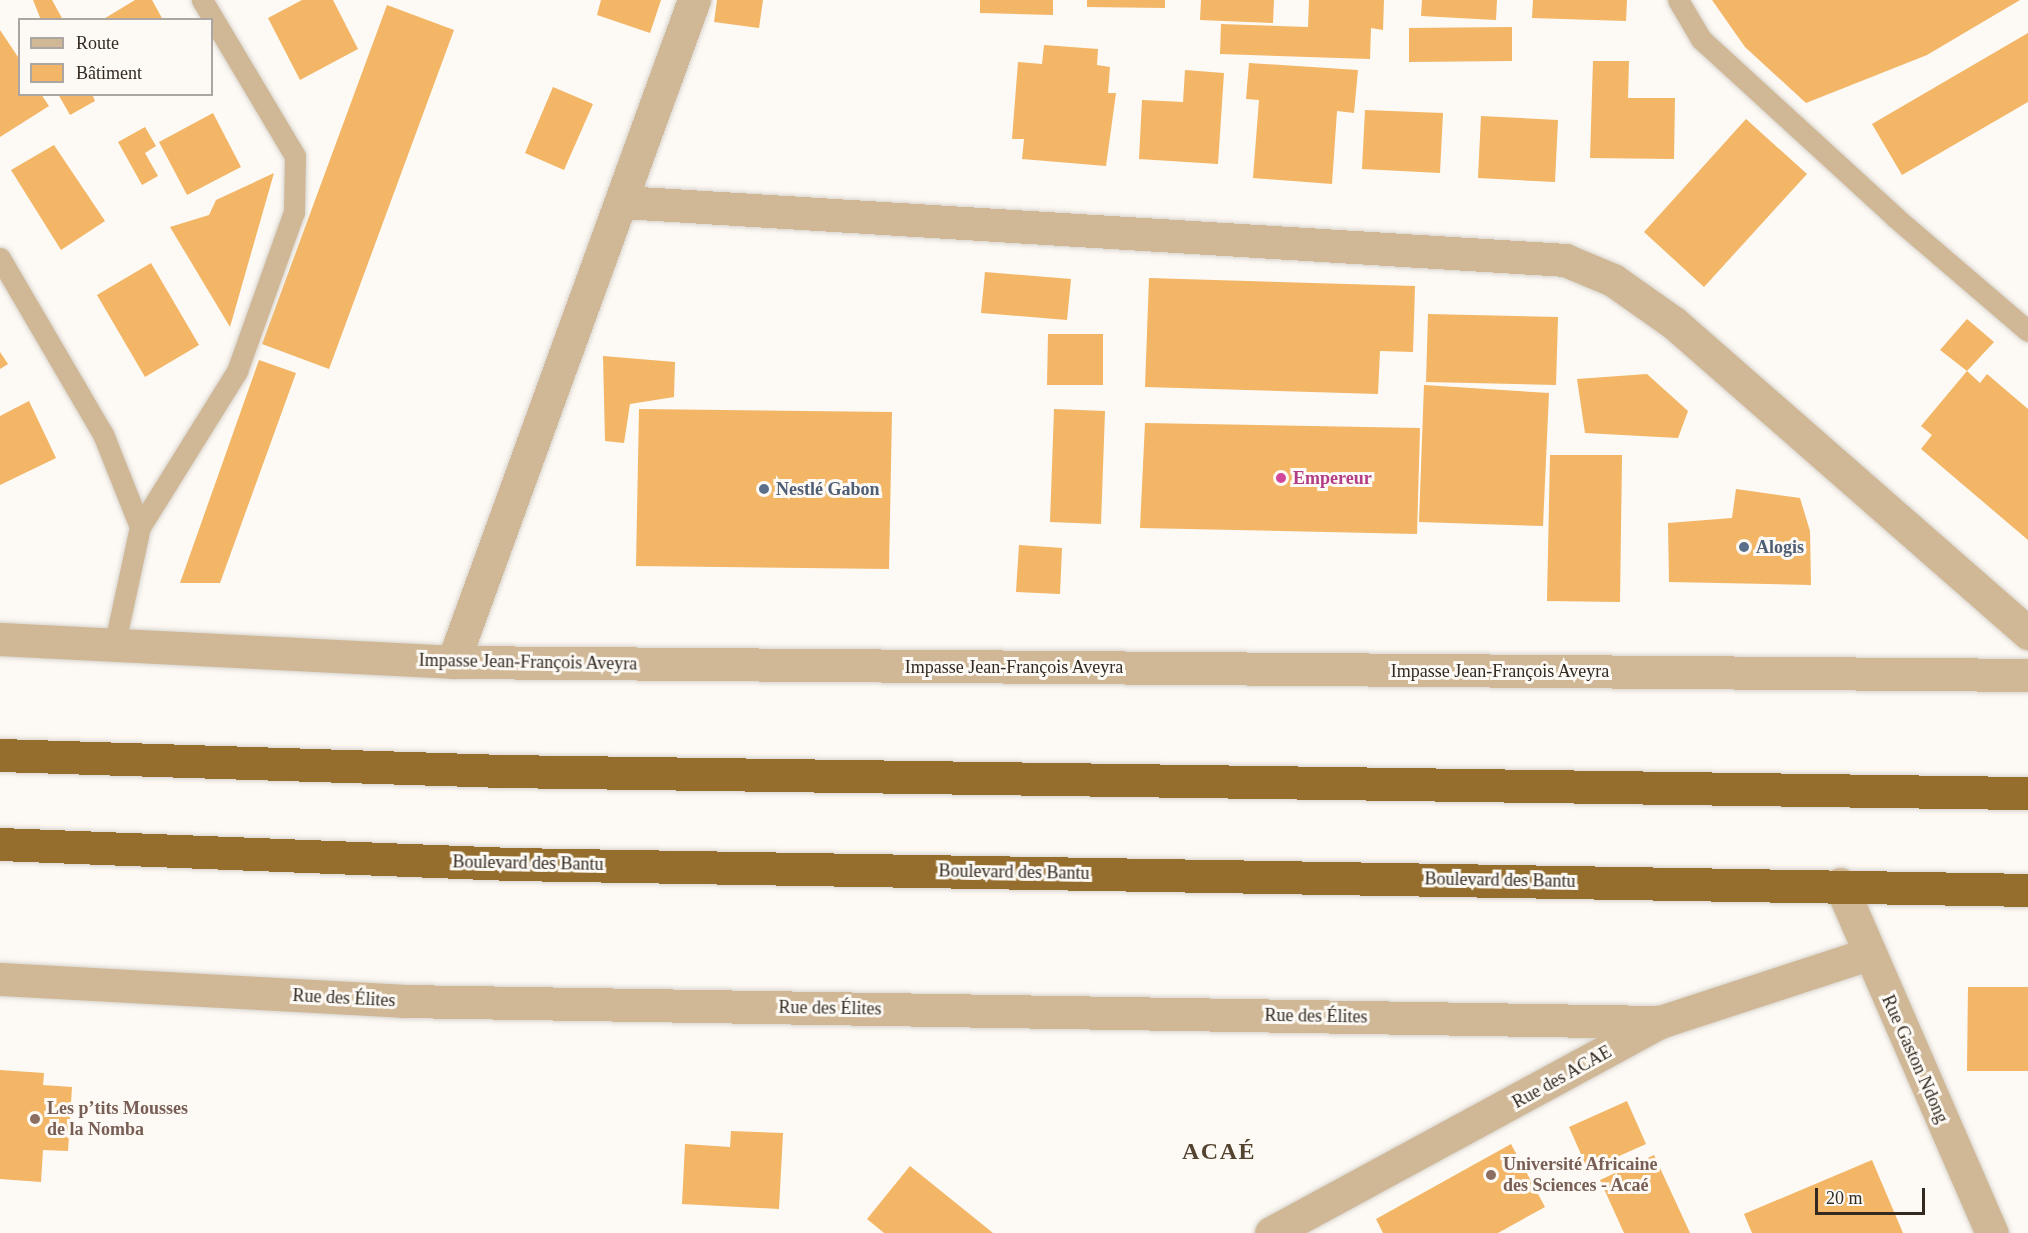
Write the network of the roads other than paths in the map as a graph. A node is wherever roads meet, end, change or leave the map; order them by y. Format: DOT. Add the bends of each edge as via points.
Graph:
graph roads {
  1 [pos="202,0"];
  2 [pos="694,0"];
  3 [pos="1678,0"];
  4 [pos="213,18"];
  5 [pos="213,18"];
  6 [pos="623,202"];
  7 [pos="0,258"];
  8 [pos="2028,331"];
  9 [pos="140,527"];
  10 [pos="2028,633"];
  11 [pos="0,639"];
  12 [pos="114,647"];
  13 [pos="453,662"];
  14 [pos="2028,675"];
  15 [pos="0,754"];
  16 [pos="2028,793"];
  17 [pos="0,844"];
  18 [pos="1840,884"];
  19 [pos="2028,890"];
  20 [pos="1868,954"];
  21 [pos="0,979"];
  22 [pos="1660,1022"];
  23 [pos="1271,1233"];
  24 [pos="1992,1233"];
  1 -- 5 [label="lane"];
  2 -- 6 [label="street"];
  3 -- 8 [label="lane" via="1701,39 1895,217"];
  4 -- 9 [label="lane" via="295,156 294,212 237,371"];
  6 -- 10 [label="street" via="1565,260 1613,280 1674,323"];
  6 -- 13 [label="street"];
  7 -- 9 [label="lane" via="103,434"];
  9 -- 12 [label="lane"];
  11 -- 12 [label="street, Impasse Jean-François Aveyra"];
  12 -- 13 [label="street, Impasse Jean-François Aveyra"];
  13 -- 14 [label="street, Impasse Jean-François Aveyra"];
  15 -- 16 [label="highway" via="503,771"];
  17 -- 18 [label="highway, Boulevard des Bantu" via="512,864"];
  18 -- 19 [label="highway, Boulevard des Bantu"];
  18 -- 20 [label="street, Rue Gaston Ndong"];
  20 -- 22 [label="street, Rue des ACAE"];
  20 -- 24 [label="street, Rue Gaston Ndong"];
  21 -- 22 [label="street, Rue des Élites" via="403,1001"];
  22 -- 23 [label="street, Rue des ACAE"];
}
